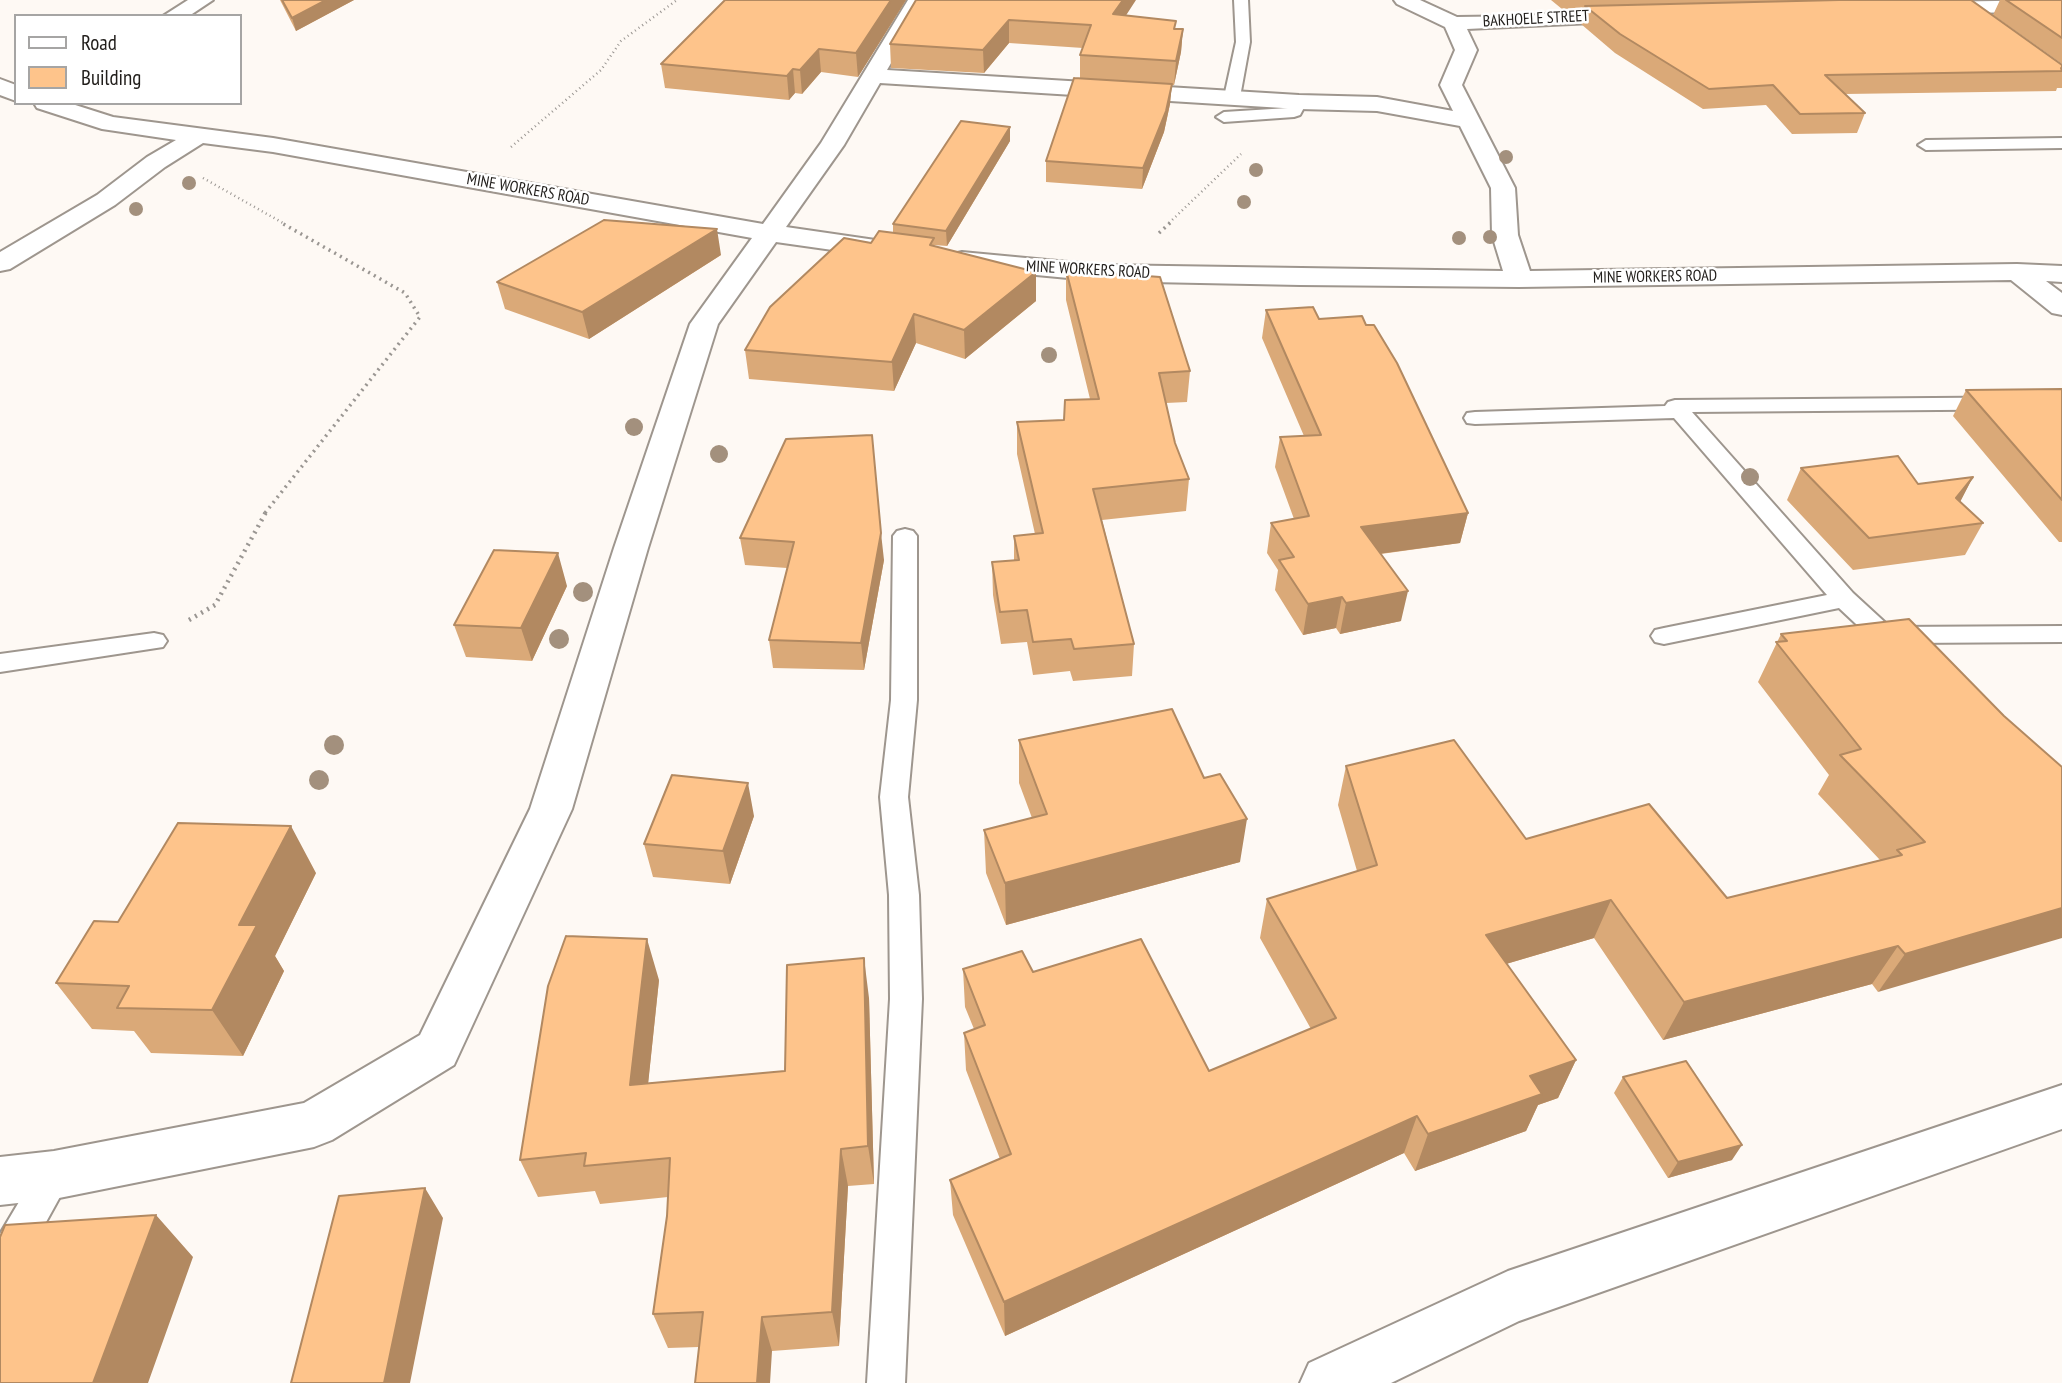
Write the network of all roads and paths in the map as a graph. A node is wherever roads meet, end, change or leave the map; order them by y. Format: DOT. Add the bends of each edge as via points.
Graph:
graph roads {
  1 [pos="203,0"];
  2 [pos="677,0"];
  3 [pos="918,0"];
  4 [pos="1241,0"];
  5 [pos="1404,0"];
  6 [pos="1627,0"];
  7 [pos="2062,5"];
  8 [pos="1964,7"];
  9 [pos="1910,8"];
  10 [pos="177,14"];
  11 [pos="1651,14"];
  12 [pos="1575,16"];
  13 [pos="1454,23"];
  14 [pos="1996,30"];
  15 [pos="873,76"];
  16 [pos="1299,102"];
  17 [pos="51,105"];
  18 [pos="1228,107"];
  19 [pos="1277,115"];
  20 [pos="1466,120"];
  21 [pos="200,135"];
  22 [pos="2062,144"];
  23 [pos="1926,145"];
  24 [pos="156,162"];
  25 [pos="478,181"];
  26 [pos="771,233"];
  27 [pos="915,254"];
  28 [pos="941,257"];
  29 [pos="0,263"];
  30 [pos="2017,272"];
  31 [pos="1137,273"];
  32 [pos="2062,274"];
  33 [pos="1519,279"];
  34 [pos="2062,307"];
  35 [pos="2062,403"];
  36 [pos="1679,412"];
  37 [pos="1475,418"];
  38 [pos="905,536"];
  39 [pos="1844,599"];
  40 [pos="2062,634"];
  41 [pos="1885,635"];
  42 [pos="1664,636"];
  43 [pos="153,641"];
  44 [pos="0,663"];
  45 [pos="1913,665"];
  46 [pos="2062,1107"];
  47 [pos="54,1175"];
  48 [pos="0,1181"];
  49 [pos="0,1269"];
  50 [pos="886,1383"];
  51 [pos="1329,1383"];
  1 -- 10 [label="street"];
  2 -- 25 [label="path" via="621,41 601,70 496,160"];
  3 -- 15 [label="street"];
  4 -- 18 [label="lane" via="1243,42"];
  5 -- 13 [label="street"];
  6 -- 12 [label="street"];
  7 -- 8 [label="street"];
  8 -- 9 [label="street"];
  8 -- 14 [label="street"];
  11 -- 12 [label="street, BAKHOELE STREET"];
  12 -- 13 [label="street, BAKHOELE STREET"];
  13 -- 20 [label="street, BAKHOELE STREET" via="1466,50 1451,85"];
  15 -- 18 [label="street"];
  15 -- 26 [label="street"];
  16 -- 18 [label="street"];
  16 -- 19 [label="lane" via="1294,113"];
  16 -- 20 [label="street" via="1377,104"];
  17 -- 21 [label="street, MINE WORKERS ROAD" via="110,124"];
  18 -- 19 [label="lane"];
  19 -- 31 [label="path" via="1143,250"];
  20 -- 33 [label="street, BAKHOELE STREET" via="1503,188 1505,235"];
  21 -- 24 [label="street"];
  21 -- 25 [label="street, MINE WORKERS ROAD"];
  22 -- 23 [label="lane"];
  24 -- 29 [label="street" via="106,200"];
  24 -- 43 [label="path" via="190,170 405,293 420,317 267,510 215,605"];
  25 -- 26 [label="street, MINE WORKERS ROAD"];
  26 -- 27 [label="street, MINE WORKERS ROAD"];
  26 -- 47 [label="street" via="704,324 551,808 437,1050 314,1124"];
  28 -- 31 [label="street, MINE WORKERS ROAD" via="1020,267"];
  30 -- 32 [label="street, MINE WORKERS ROAD"];
  30 -- 33 [label="street, MINE WORKERS ROAD"];
  30 -- 34 [label="street"];
  31 -- 33 [label="street, MINE WORKERS ROAD"];
  35 -- 36 [label="lane" via="1675,406"];
  36 -- 37 [label="lane"];
  36 -- 39 [label="lane"];
  38 -- 50 [label="lane" via="904,700 894,796 904,895 906,999"];
  39 -- 41 [label="lane"];
  39 -- 42 [label="lane"];
  40 -- 41 [label="lane"];
  41 -- 45 [label="lane"];
  43 -- 44 [label="lane"];
  46 -- 51 [label="street" via="1508,1298"];
  47 -- 48 [label="street"];
  47 -- 49 [label="lane"];
}
